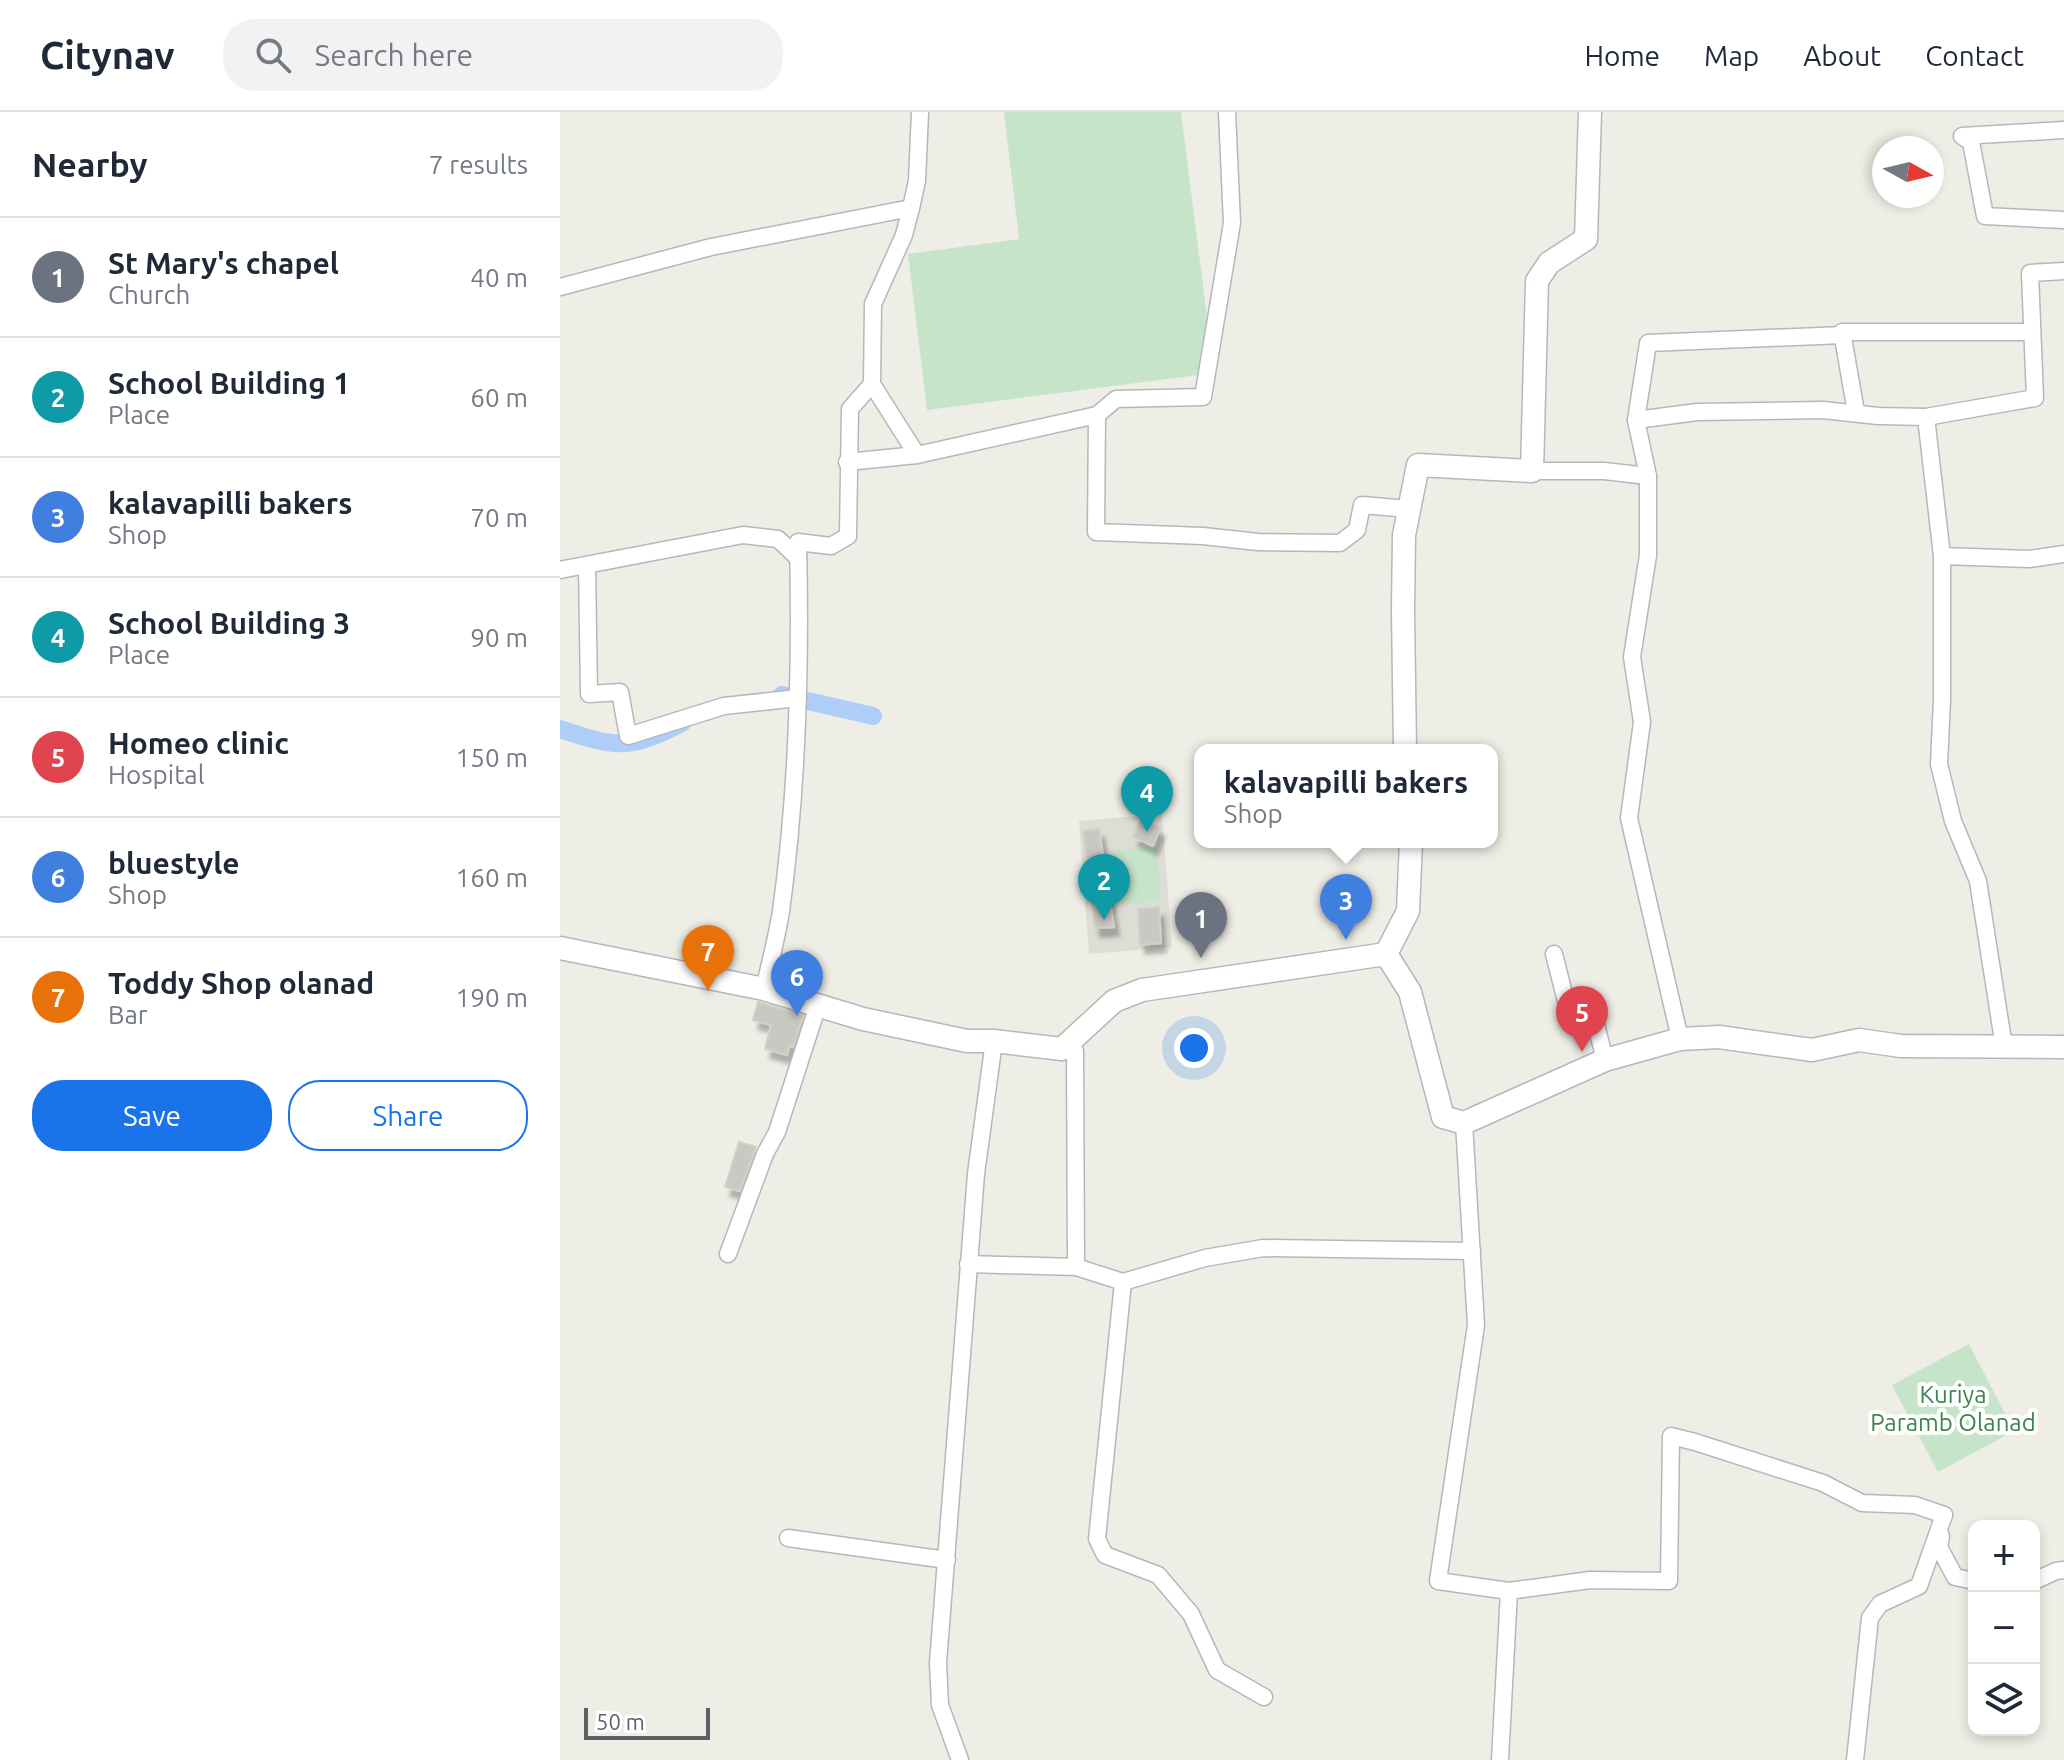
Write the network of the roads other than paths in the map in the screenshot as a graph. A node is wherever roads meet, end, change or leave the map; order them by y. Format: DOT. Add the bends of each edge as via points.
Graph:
graph roads {
  1 [pos="920,112"];
  2 [pos="1227,112"];
  3 [pos="1590,112"];
  4 [pos="2064,130"];
  5 [pos="911,208"];
  6 [pos="2064,220"];
  7 [pos="2064,271"];
  8 [pos="560,287"];
  9 [pos="2031,332"];
  10 [pos="1843,335"];
  11 [pos="872,384"];
  12 [pos="1856,412"];
  13 [pos="1097,415"];
  14 [pos="1926,417"];
  15 [pos="1636,420"];
  16 [pos="917,455"];
  17 [pos="847,462"];
  18 [pos="1532,471"];
  19 [pos="1648,476"];
  20 [pos="1409,509"];
  21 [pos="2064,554"];
  22 [pos="1942,556"];
  23 [pos="798,558"];
  24 [pos="582,566"];
  25 [pos="560,570"];
  26 [pos="798,698"];
  27 [pos="1405,744"];
  28 [pos="1411,848"];
  29 [pos="560,948"];
  30 [pos="1386,954"];
  31 [pos="1554,954"];
  32 [pos="764,989"];
  33 [pos="818,1005"];
  34 [pos="1680,1039"];
  35 [pos="994,1041"];
  36 [pos="2004,1047"];
  37 [pos="2064,1047"];
  38 [pos="1062,1049"];
  39 [pos="1605,1060"];
  40 [pos="1464,1123"];
  41 [pos="1472,1251"];
  42 [pos="728,1254"];
  43 [pos="968,1264"];
  44 [pos="1076,1267"];
  45 [pos="1123,1282"];
  46 [pos="1944,1515"];
  47 [pos="788,1538"];
  48 [pos="947,1560"];
  49 [pos="2064,1570"];
  50 [pos="2040,1578"];
  51 [pos="1968,1580"];
  52 [pos="1509,1591"];
  53 [pos="1264,1697"];
  54 [pos="960,1760"];
  55 [pos="1500,1760"];
  56 [pos="1855,1760"];
  1 -- 5 [label="street"];
  2 -- 13 [label="street" via="1232,223 1203,397 1116,399"];
  3 -- 18 [label="main road" via="1586,239 1549,263 1537,281"];
  4 -- 6 [label="street" via="1962,136 1971,142 1985,216"];
  5 -- 8 [label="street" via="711,247"];
  5 -- 11 [label="street" via="873,304"];
  7 -- 9 [label="street" via="2030,273"];
  9 -- 10 [label="street"];
  9 -- 14 [label="street" via="2035,398"];
  10 -- 12 [label="street"];
  10 -- 15 [label="street" via="1648,343"];
  11 -- 16 [label="street"];
  11 -- 17 [label="street" via="850,409"];
  12 -- 14 [label="street"];
  12 -- 15 [label="street" via="1697,412"];
  13 -- 16 [label="street"];
  13 -- 20 [label="street" via="1096,532 1340,543 1357,530 1362,505"];
  14 -- 22 [label="street"];
  15 -- 19 [label="street"];
  16 -- 17 [label="street"];
  17 -- 23 [label="street" via="848,536 831,546 798,542"];
  18 -- 19 [label="street"];
  18 -- 20 [label="main road" via="1418,465"];
  19 -- 34 [label="street" via="1648,555 1632,657 1642,722 1629,818"];
  20 -- 27 [label="main road" via="1404,535"];
  21 -- 22 [label="street" via="2029,559"];
  22 -- 36 [label="street" via="1939,764 1953,821 1978,881"];
  23 -- 24 [label="street" via="778,539 743,535"];
  23 -- 26 [label="street"];
  24 -- 25 [label="street"];
  24 -- 26 [label="street" via="589,694 620,692 628,736 724,706"];
  26 -- 32 [label="street" via="780,913"];
  28 -- 30 [label="main road" via="1408,911"];
  29 -- 32 [label="main road"];
  30 -- 38 [label="main road" via="1142,990 1114,1001"];
  30 -- 40 [label="main road" via="1410,992 1443,1117"];
  31 -- 39 [label="street" via="1569,1013 1592,1009"];
  32 -- 33 [label="main road"];
  33 -- 35 [label="main road" via="967,1041"];
  33 -- 42 [label="street" via="777,1132"];
  34 -- 36 [label="main road" via="1719,1037 1812,1050 1859,1040"];
  34 -- 39 [label="main road"];
  35 -- 38 [label="main road"];
  35 -- 43 [label="street"];
  36 -- 37 [label="main road"];
  38 -- 44 [label="street" via="1075,1051"];
  39 -- 40 [label="main road"];
  40 -- 41 [label="street"];
  41 -- 45 [label="street" via="1263,1248"];
  41 -- 52 [label="street" via="1476,1325 1438,1581"];
  43 -- 44 [label="street"];
  43 -- 48 [label="street"];
  44 -- 45 [label="street"];
  45 -- 53 [label="street" via="1097,1539 1105,1555 1158,1575 1191,1614 1217,1670"];
  46 -- 51 [label="street" via="1939,1547 1955,1577"];
  46 -- 52 [label="street" via="1915,1505 1862,1503 1823,1483 1671,1436 1669,1581 1590,1580"];
  46 -- 56 [label="street" via="1919,1586 1880,1604 1870,1618"];
  47 -- 48 [label="street"];
  48 -- 54 [label="street" via="938,1663 940,1705"];
  49 -- 50 [label="street"];
  52 -- 55 [label="street"];
}
